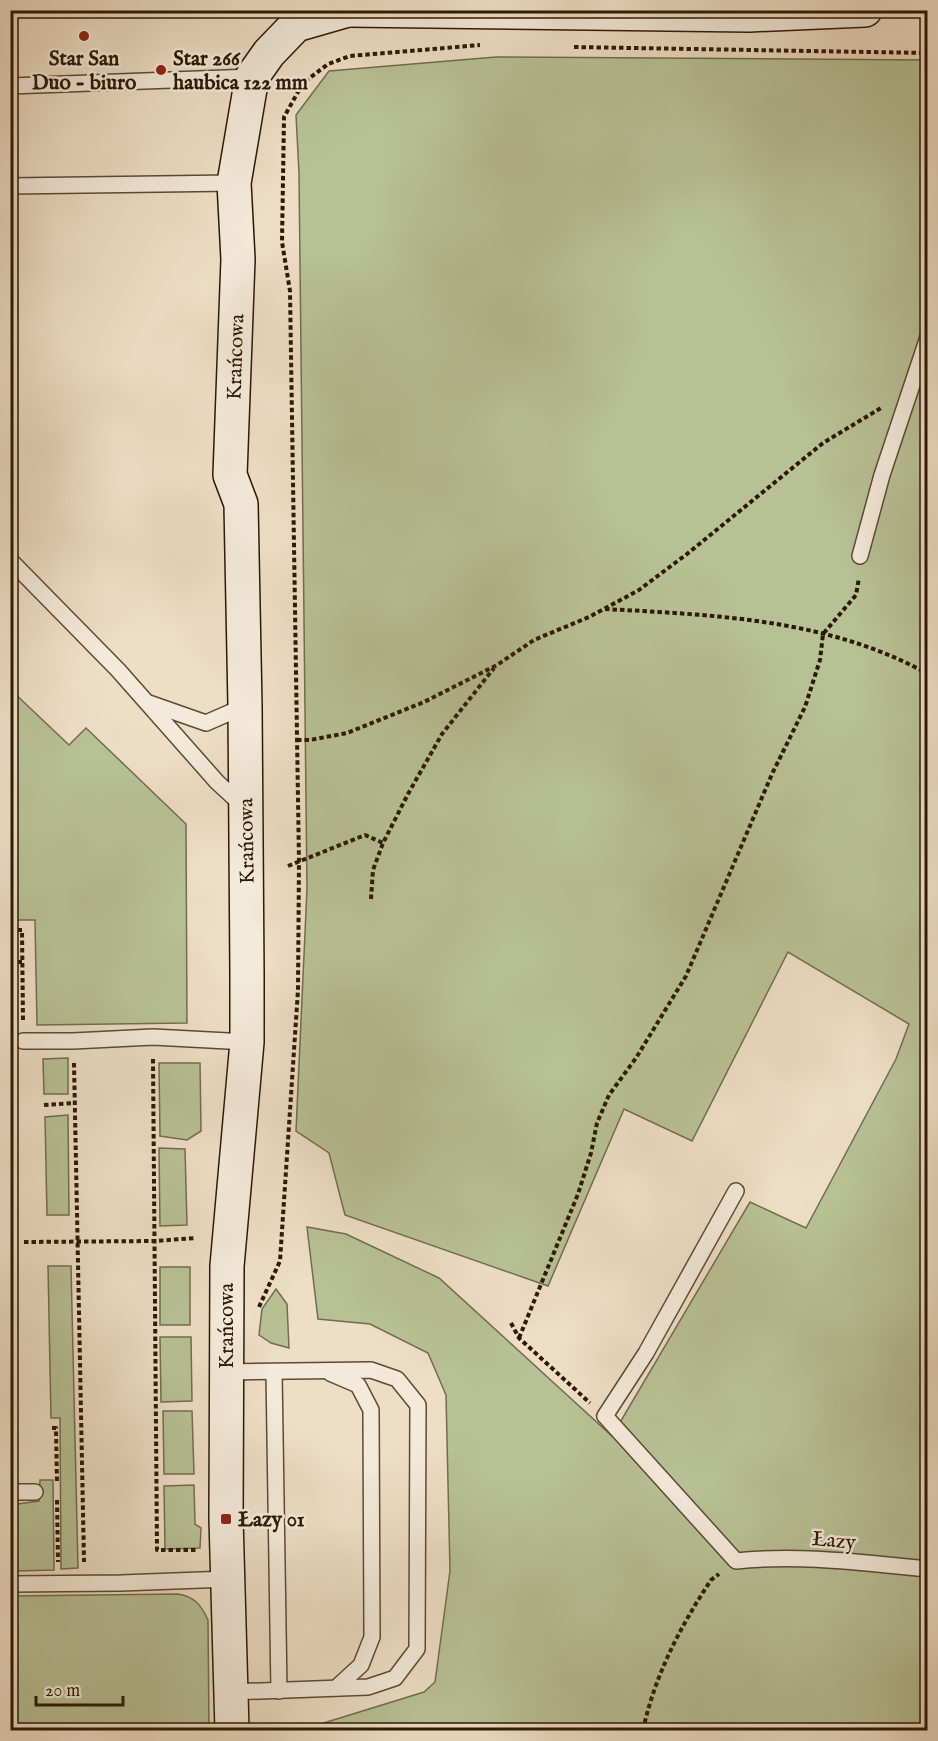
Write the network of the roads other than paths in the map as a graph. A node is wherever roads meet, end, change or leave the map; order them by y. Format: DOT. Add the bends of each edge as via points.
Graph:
graph roads {
  1 [pos="348,10"];
  2 [pos="865,10"];
  3 [pos="252,77"];
  4 [pos="10,86"];
  5 [pos="234,183"];
  6 [pos="10,186"];
  7 [pos="927,337"];
  8 [pos="860,556"];
  9 [pos="10,560"];
  10 [pos="149,703"];
  11 [pos="245,706"];
  12 [pos="245,808"];
  13 [pos="23,1041"];
  14 [pos="247,1042"];
  15 [pos="736,1191"];
  16 [pos="325,1370"];
  17 [pos="226,1372"];
  18 [pos="274,1372"];
  19 [pos="10,1492"];
  20 [pos="35,1492"];
  21 [pos="927,1569"];
  22 [pos="228,1579"];
  23 [pos="10,1584"];
  24 [pos="336,1688"];
  25 [pos="279,1690"];
  26 [pos="232,1692"];
  27 [pos="232,1731"];
  1 -- 2 [label="street, Krańcowa" via="749,15"];
  1 -- 3 [label="street, Krańcowa" via="296,25 269,52"];
  3 -- 4 [label="lane"];
  3 -- 5 [label="street, Krańcowa"];
  5 -- 6 [label="lane"];
  5 -- 11 [label="street, Krańcowa" via="238,259 230,476 241,504"];
  7 -- 8 [label="lane"];
  9 -- 10 [label="lane"];
  10 -- 11 [label="lane" via="206,723"];
  10 -- 12 [label="lane" via="217,782"];
  11 -- 12 [label="street, Krańcowa"];
  12 -- 14 [label="street, Krańcowa"];
  13 -- 14 [label="lane" via="153,1037"];
  14 -- 17 [label="street, Krańcowa" via="227,1266"];
  15 -- 21 [label="lane, Łazy" via="646,1353 605,1416 736,1562 807,1558"];
  16 -- 18 [label="lane"];
  16 -- 24 [label="lane" via="358,1385 371,1410 372,1637 361,1665"];
  16 -- 24 [label="lane" via="371,1370 397,1379 418,1405 417,1649 395,1678 368,1687"];
  17 -- 18 [label="lane"];
  17 -- 22 [label="street, Krańcowa"];
  18 -- 25 [label="lane"];
  19 -- 20 [label="lane"];
  22 -- 23 [label="lane"];
  22 -- 26 [label="street, Krańcowa"];
  24 -- 25 [label="lane"];
  25 -- 26 [label="lane"];
  26 -- 27 [label="street, Krańcowa"];
}
